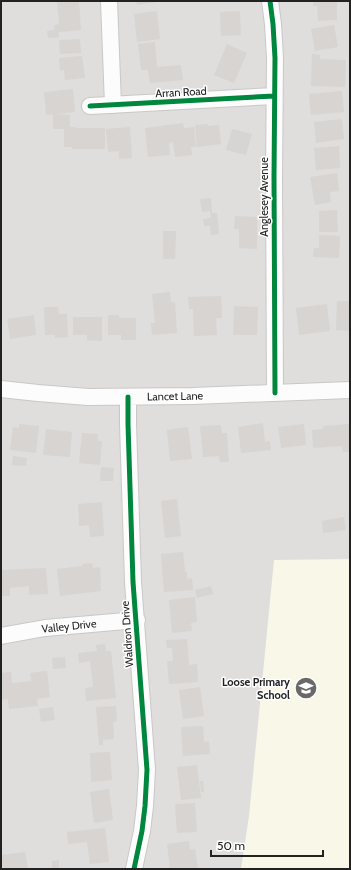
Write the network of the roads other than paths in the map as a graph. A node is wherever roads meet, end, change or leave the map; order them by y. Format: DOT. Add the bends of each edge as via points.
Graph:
graph roads {
  1 [pos="109,1"];
  2 [pos="270,1"];
  3 [pos="274,96"];
  4 [pos="113,105"];
  5 [pos="90,106"];
  6 [pos="1,389"];
  7 [pos="350,390"];
  8 [pos="275,393"];
  9 [pos="128,397"];
  10 [pos="137,620"];
  11 [pos="1,636"];
  12 [pos="134,869"];
  1 -- 4 [label="street"];
  2 -- 3 [label="street, Anglesey Avenue" via="275,58"];
  3 -- 4 [label="street, Arran Road"];
  3 -- 8 [label="street, Anglesey Avenue"];
  4 -- 5 [label="street, Arran Road"];
  6 -- 9 [label="street, Lancet Lane" via="88,397"];
  7 -- 8 [label="street, Lancet Lane"];
  8 -- 9 [label="street, Lancet Lane"];
  9 -- 10 [label="street, Waldron Drive"];
  10 -- 11 [label="street, Valley Drive" via="45,628"];
  10 -- 12 [label="street, Waldron Drive" via="147,770 142,831"];
}
